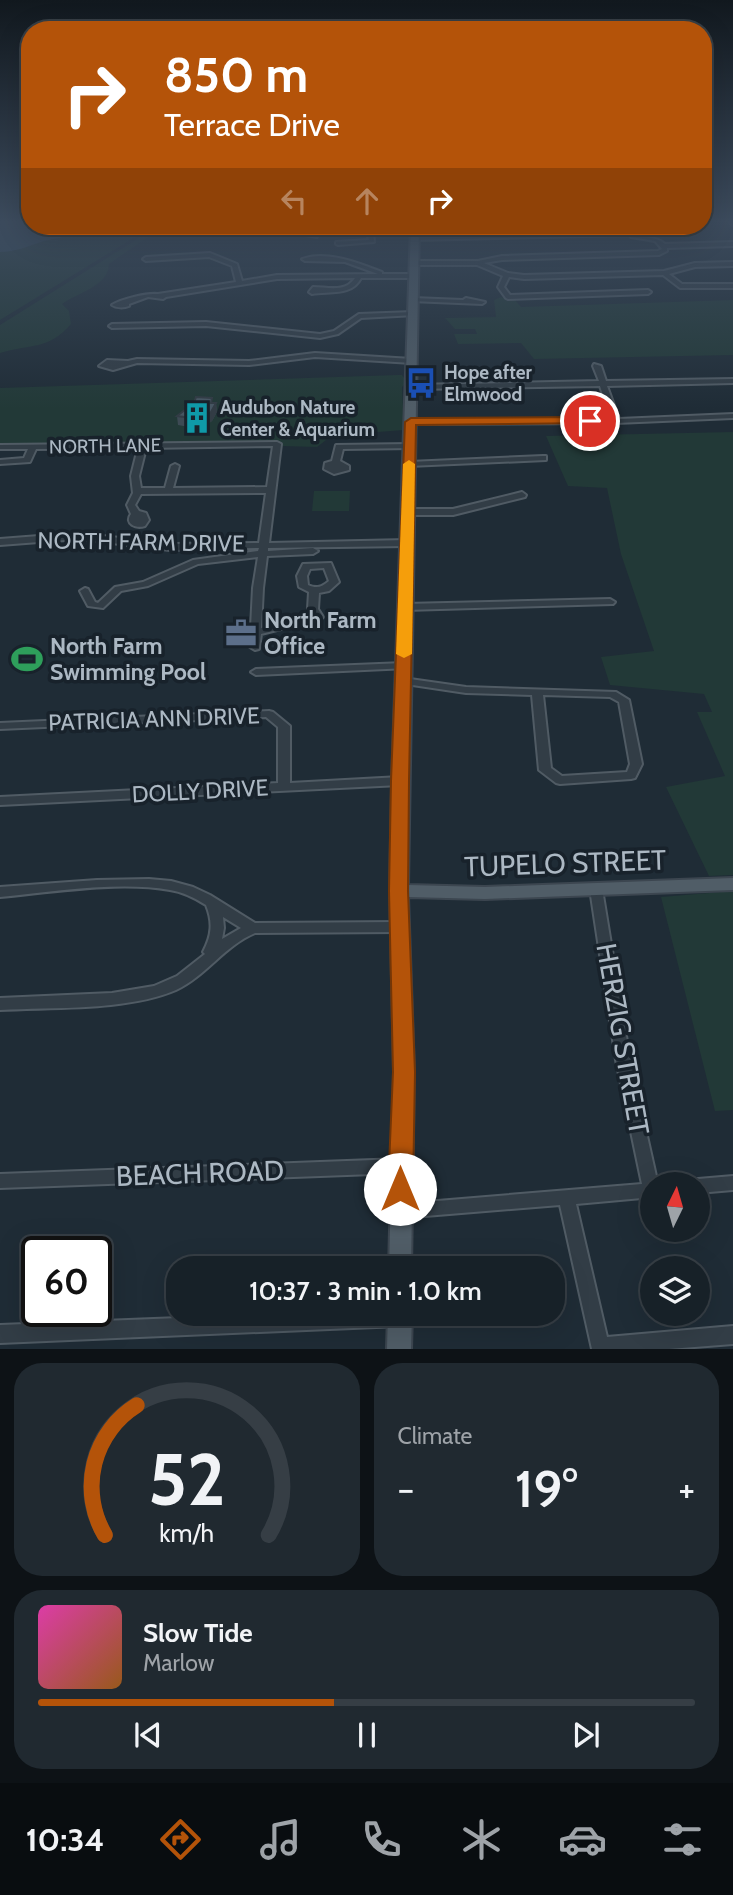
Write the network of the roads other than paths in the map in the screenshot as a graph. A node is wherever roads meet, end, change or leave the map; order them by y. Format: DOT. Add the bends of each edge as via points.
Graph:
graph roads {
  1 [pos="233,283"];
  2 [pos="357,283"];
  3 [pos="414,283"];
  4 [pos="501,283"];
  5 [pos="676,283"];
  6 [pos="733,286"];
  7 [pos="325,290"];
  8 [pos="648,292"];
  9 [pos="413,300"];
  10 [pos="466,300"];
  11 [pos="125,303"];
  12 [pos="413,314"];
  13 [pos="112,326"];
  14 [pos="412,353"];
  15 [pos="125,362"];
  16 [pos="597,366"];
  17 [pos="733,381"];
  18 [pos="602,386"];
  19 [pos="411,387"];
  20 [pos="733,416"];
  21 [pos="616,421"];
  22 [pos="411,422"];
  23 [pos="143,445"];
  24 [pos="410,446"];
  25 [pos="0,447"];
  26 [pos="33,447"];
  27 [pos="543,458"];
  28 [pos="0,462"];
  29 [pos="336,462"];
  30 [pos="409,464"];
  31 [pos="174,466"];
  32 [pos="137,491"];
  33 [pos="270,491"];
  34 [pos="169,492"];
  35 [pos="522,495"];
  36 [pos="408,512"];
  37 [pos="136,514"];
  38 [pos="0,542"];
  39 [pos="407,546"];
  40 [pos="265,549"];
  41 [pos="85,591"];
  42 [pos="314,591"];
  43 [pos="610,601"];
  44 [pos="405,607"];
  45 [pos="256,632"];
  46 [pos="255,647"];
  47 [pos="256,672"];
  48 [pos="404,674"];
  49 [pos="537,692"];
  50 [pos="0,726"];
  51 [pos="400,781"];
  52 [pos="284,787"];
  53 [pos="0,801"];
  54 [pos="733,884"];
  55 [pos="596,889"];
  56 [pos="398,891"];
  57 [pos="0,892"];
  58 [pos="212,903"];
  59 [pos="400,927"];
  60 [pos="253,928"];
  61 [pos="207,958"];
  62 [pos="0,1004"];
  63 [pos="400,1166"];
  64 [pos="648,1172"];
  65 [pos="0,1181"];
  66 [pos="733,1183"];
  67 [pos="710,1185"];
  68 [pos="640,1191"];
  69 [pos="566,1196"];
  70 [pos="401,1211"];
  71 [pos="400,1256"];
  72 [pos="178,1326"];
  73 [pos="400,1326"];
  74 [pos="0,1334"];
  75 [pos="733,1335"];
  76 [pos="600,1348"];
  77 [pos="399,1349"];
  1 -- 11 [label="street" via="175,293 180,298 148,295"];
  2 -- 7 [label="street" via="349,289"];
  3 -- 9 [label="main road"];
  4 -- 8 [label="street" via="504,295 520,297"];
  5 -- 6 [label="street"];
  9 -- 10 [label="street"];
  9 -- 12 [label="main road"];
  12 -- 13 [label="street" via="359,316 336,333 320,336 206,324"];
  12 -- 14 [label="main road"];
  14 -- 15 [label="street" via="384,358 321,354 264,361"];
  14 -- 19 [label="main road"];
  16 -- 18 [label="street"];
  17 -- 18 [label="street"];
  18 -- 19 [label="street"];
  18 -- 21 [label="street"];
  19 -- 22 [label="main road"];
  20 -- 21 [label="street"];
  21 -- 22 [label="street"];
  22 -- 24 [label="main road"];
  23 -- 26 [label="street, NORTH LANE"];
  23 -- 32 [label="street" via="135,476"];
  23 -- 33 [label="street, NORTH LANE" via="276,444"];
  24 -- 29 [label="street" via="339,447"];
  24 -- 30 [label="main road"];
  25 -- 26 [label="street, NORTH LANE"];
  26 -- 28 [label="street" via="27,460"];
  27 -- 30 [label="street"];
  30 -- 36 [label="main road"];
  31 -- 34 [label="street"];
  32 -- 34 [label="street"];
  32 -- 37 [label="street" via="131,507"];
  33 -- 34 [label="street"];
  33 -- 40 [label="street, NORTH LANE"];
  35 -- 36 [label="street" via="453,512"];
  36 -- 39 [label="main road"];
  38 -- 40 [label="street, NORTH FARM DRIVE" via="78,536 170,547"];
  39 -- 40 [label="street, NORTH FARM DRIVE"];
  39 -- 44 [label="main road"];
  40 -- 41 [label="street" via="177,567 145,584 118,589 98,606 91,604"];
  40 -- 45 [label="street, NORTH LANE"];
  42 -- 45 [label="street" via="313,609 318,617"];
  43 -- 44 [label="street"];
  44 -- 48 [label="main road"];
  45 -- 46 [label="street, NORTH LANE"];
  47 -- 48 [label="street"];
  48 -- 49 [label="street" via="466,691"];
  48 -- 51 [label="main road"];
  49 -- 49 [label="street" via="619,696 624,700 636,764 631,775 560,780 545,770"];
  50 -- 52 [label="street, PATRICIA ANN DRIVE" via="270,714 284,726"];
  51 -- 52 [label="street, DOLLY DRIVE"];
  51 -- 56 [label="main road"];
  52 -- 53 [label="street, DOLLY DRIVE"];
  54 -- 55 [label="main road, TUPELO STREET"];
  55 -- 56 [label="main road, TUPELO STREET"];
  55 -- 64 [label="street, HERZIG STREET"];
  56 -- 59 [label="main road"];
  57 -- 58 [label="street" via="149,884 186,890"];
  58 -- 60 [label="street"];
  58 -- 61 [label="street" via="218,934"];
  59 -- 60 [label="street"];
  59 -- 63 [label="main road" via="404,1072"];
  60 -- 61 [label="street"];
  61 -- 62 [label="street" via="181,981 150,993"];
  63 -- 65 [label="street, BEACH ROAD"];
  63 -- 70 [label="main road"];
  66 -- 67 [label="street"];
  68 -- 69 [label="street"];
  69 -- 70 [label="street"];
  69 -- 76 [label="street"];
  70 -- 71 [label="main road"];
  72 -- 74 [label="street"];
  73 -- 77 [label="main road"];
  75 -- 76 [label="street"];
}
